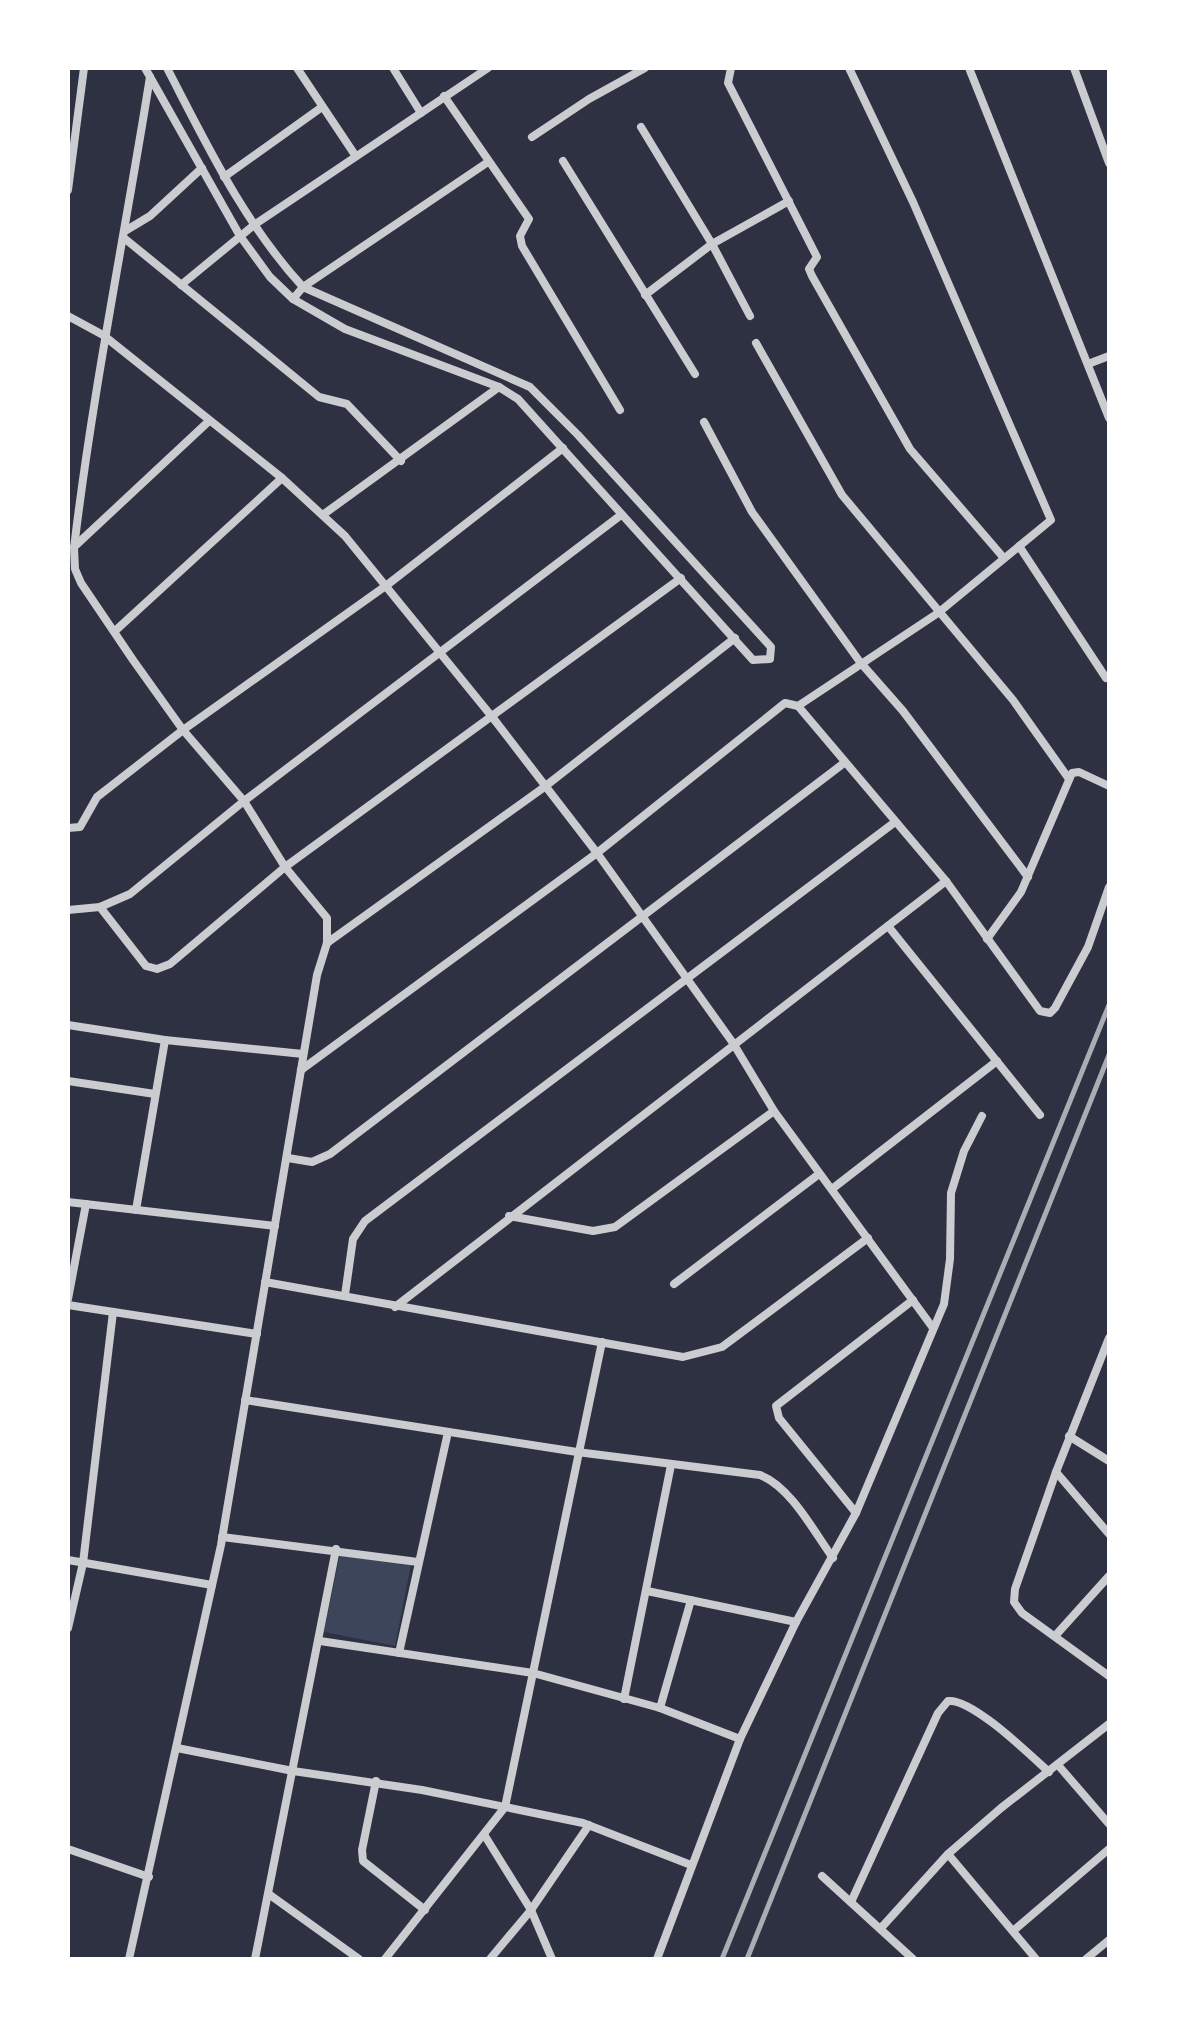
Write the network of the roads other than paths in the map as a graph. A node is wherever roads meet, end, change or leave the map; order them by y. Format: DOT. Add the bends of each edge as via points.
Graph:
graph roads {
  1 [pos="84,68"];
  2 [pos="167,68"];
  3 [pos="297,68"];
  4 [pos="393,68"];
  5 [pos="488,68"];
  6 [pos="645,68"];
  7 [pos="731,68"];
  8 [pos="849,68"];
  9 [pos="969,68"];
  10 [pos="1074,68"];
  11 [pos="148,72"];
  12 [pos="444,96"];
  13 [pos="322,107"];
  14 [pos="421,113"];
  15 [pos="641,127"];
  16 [pos="532,137"];
  17 [pos="355,155"];
  18 [pos="563,161"];
  19 [pos="488,162"];
  20 [pos="1109,163"];
  21 [pos="202,168"];
  22 [pos="224,177"];
  23 [pos="68,190"];
  24 [pos="789,201"];
  25 [pos="254,225"];
  26 [pos="125,234"];
  27 [pos="240,236"];
  28 [pos="712,244"];
  29 [pos="181,285"];
  30 [pos="303,287"];
  31 [pos="645,295"];
  32 [pos="293,299"];
  33 [pos="68,316"];
  34 [pos="750,316"];
  35 [pos="103,335"];
  36 [pos="756,343"];
  37 [pos="1109,356"];
  38 [pos="1088,364"];
  39 [pos="695,374"];
  40 [pos="499,387"];
  41 [pos="620,410"];
  42 [pos="1109,418"];
  43 [pos="209,421"];
  44 [pos="704,422"];
  45 [pos="563,448"];
  46 [pos="401,461"];
  47 [pos="282,478"];
  48 [pos="324,514"];
  49 [pos="621,515"];
  50 [pos="1019,546"];
  51 [pos="74,548"];
  52 [pos="1003,557"];
  53 [pos="681,578"];
  54 [pos="387,585"];
  55 [pos="938,613"];
  56 [pos="115,631"];
  57 [pos="735,638"];
  58 [pos="437,653"];
  59 [pos="860,662"];
  60 [pos="1106,678"];
  61 [pos="798,706"];
  62 [pos="493,718"];
  63 [pos="183,730"];
  64 [pos="844,763"];
  65 [pos="1069,779"];
  66 [pos="1109,786"];
  67 [pos="543,788"];
  68 [pos="244,801"];
  69 [pos="895,822"];
  70 [pos="68,828"];
  71 [pos="597,853"];
  72 [pos="285,867"];
  73 [pos="1028,877"];
  74 [pos="946,881"];
  75 [pos="1109,887"];
  76 [pos="100,907"];
  77 [pos="68,910"];
  78 [pos="640,916"];
  79 [pos="888,926"];
  80 [pos="987,939"];
  81 [pos="327,943"];
  82 [pos="687,978"];
  83 [pos="68,1025"];
  84 [pos="165,1040"];
  85 [pos="733,1043"];
  86 [pos="303,1054"];
  87 [pos="997,1061"];
  88 [pos="301,1070"];
  89 [pos="68,1081"];
  90 [pos="155,1094"];
  91 [pos="774,1111"];
  92 [pos="1040,1115"];
  93 [pos="982,1116"];
  94 [pos="288,1158"];
  95 [pos="819,1174"];
  96 [pos="832,1189"];
  97 [pos="68,1202"];
  98 [pos="86,1204"];
  99 [pos="136,1210"];
  100 [pos="509,1216"];
  101 [pos="275,1226"];
  102 [pos="868,1238"];
  103 [pos="265,1282"];
  104 [pos="674,1284"];
  105 [pos="345,1295"];
  106 [pos="68,1299"];
  107 [pos="913,1300"];
  108 [pos="68,1305"];
  109 [pos="395,1307"];
  110 [pos="113,1312"];
  111 [pos="933,1328"];
  112 [pos="257,1334"];
  113 [pos="1109,1338"];
  114 [pos="602,1342"];
  115 [pos="245,1400"];
  116 [pos="448,1432"];
  117 [pos="1069,1436"];
  118 [pos="577,1452"];
  119 [pos="1107,1457"];
  120 [pos="671,1465"];
  121 [pos="1056,1472"];
  122 [pos="856,1513"];
  123 [pos="1109,1534"];
  124 [pos="222,1537"];
  125 [pos="336,1549"];
  126 [pos="833,1558"];
  127 [pos="68,1560"];
  128 [pos="418,1562"];
  129 [pos="83,1563"];
  130 [pos="1109,1576"];
  131 [pos="212,1585"];
  132 [pos="647,1591"];
  133 [pos="691,1600"];
  134 [pos="796,1622"];
  135 [pos="68,1628"];
  136 [pos="1055,1636"];
  137 [pos="320,1641"];
  138 [pos="399,1653"];
  139 [pos="533,1673"];
  140 [pos="1109,1676"];
  141 [pos="624,1699"];
  142 [pos="660,1708"];
  143 [pos="1109,1724"];
  144 [pos="740,1739"];
  145 [pos="177,1748"];
  146 [pos="1058,1765"];
  147 [pos="293,1771"];
  148 [pos="1049,1772"];
  149 [pos="376,1781"];
  150 [pos="505,1807"];
  151 [pos="1109,1824"];
  152 [pos="589,1825"];
  153 [pos="485,1836"];
  154 [pos="68,1849"];
  155 [pos="1109,1849"];
  156 [pos="948,1854"];
  157 [pos="691,1865"];
  158 [pos="822,1876"];
  159 [pos="149,1877"];
  160 [pos="270,1895"];
  161 [pos="851,1902"];
  162 [pos="425,1910"];
  163 [pos="531,1910"];
  164 [pos="881,1928"];
  165 [pos="1013,1931"];
  166 [pos="1109,1940"];
  167 [pos="129,1959"];
  168 [pos="255,1959"];
  169 [pos="359,1959"];
  170 [pos="385,1959"];
  171 [pos="490,1959"];
  172 [pos="552,1959"];
  173 [pos="657,1959"];
  174 [pos="913,1959"];
  175 [pos="1036,1959"];
  176 [pos="1086,1959"];
  1 -- 23 [label="street"];
  2 -- 22 [label="street"];
  3 -- 13 [label="street"];
  4 -- 14 [label="street"];
  5 -- 12 [label="street"];
  6 -- 16 [label="street"];
  7 -- 24 [label="street" via="728,83"];
  8 -- 50 [label="street" via="1051,515 1050,524"];
  9 -- 38 [label="street"];
  10 -- 20 [label="street"];
  11 -- 21 [label="street"];
  11 -- 26 [label="street"];
  12 -- 14 [label="street"];
  12 -- 19 [label="street"];
  13 -- 17 [label="street"];
  13 -- 22 [label="street"];
  14 -- 17 [label="street"];
  15 -- 28 [label="street"];
  17 -- 25 [label="street"];
  18 -- 31 [label="street"];
  19 -- 30 [label="street"];
  19 -- 41 [label="street" via="529,219 520,236 522,246"];
  21 -- 26 [label="street"];
  21 -- 27 [label="street"];
  22 -- 25 [label="street"];
  24 -- 28 [label="street"];
  24 -- 52 [label="street" via="817,257 812,276 910,449"];
  25 -- 27 [label="street"];
  25 -- 30 [label="street"];
  26 -- 29 [label="street"];
  26 -- 35 [label="street"];
  27 -- 29 [label="street"];
  27 -- 32 [label="street"];
  28 -- 31 [label="street"];
  28 -- 34 [label="street"];
  29 -- 46 [label="street" via="319,397 347,404"];
  30 -- 32 [label="street"];
  30 -- 57 [label="street" via="530,387 771,647 772,655 753,660"];
  31 -- 39 [label="street"];
  32 -- 40 [label="street" via="345,329"];
  33 -- 35 [label="street"];
  35 -- 43 [label="street"];
  35 -- 51 [label="street"];
  36 -- 55 [label="street" via="842,495"];
  37 -- 38 [label="street"];
  38 -- 42 [label="street"];
  40 -- 45 [label="street" via="533,412"];
  40 -- 46 [label="street"];
  43 -- 47 [label="street"];
  43 -- 51 [label="street"];
  44 -- 59 [label="street" via="752,512"];
  45 -- 49 [label="street"];
  45 -- 54 [label="street"];
  46 -- 48 [label="street"];
  47 -- 48 [label="street"];
  47 -- 56 [label="street"];
  48 -- 54 [label="street"];
  49 -- 53 [label="street"];
  49 -- 58 [label="street"];
  50 -- 52 [label="street"];
  50 -- 60 [label="street"];
  51 -- 56 [label="street" via="81,583"];
  52 -- 55 [label="street"];
  53 -- 57 [label="street"];
  53 -- 62 [label="street"];
  54 -- 58 [label="street"];
  54 -- 63 [label="street"];
  55 -- 59 [label="street"];
  55 -- 65 [label="street" via="1013,700"];
  56 -- 63 [label="street"];
  57 -- 67 [label="street"];
  58 -- 62 [label="street"];
  58 -- 68 [label="street"];
  59 -- 61 [label="street"];
  59 -- 73 [label="street"];
  61 -- 64 [label="street"];
  61 -- 71 [label="street" via="779,705"];
  62 -- 67 [label="street"];
  62 -- 72 [label="street"];
  63 -- 68 [label="street"];
  63 -- 70 [label="street" via="97,797 80,827"];
  64 -- 69 [label="street"];
  64 -- 78 [label="street"];
  65 -- 66 [label="street" via="1076,771"];
  65 -- 73 [label="street"];
  67 -- 71 [label="street"];
  67 -- 81 [label="street"];
  68 -- 72 [label="street"];
  68 -- 76 [label="street" via="130,894"];
  69 -- 74 [label="street"];
  69 -- 82 [label="street"];
  71 -- 78 [label="street"];
  71 -- 88 [label="street"];
  72 -- 76 [label="street" via="161,968 146,966"];
  72 -- 81 [label="street" via="327,918"];
  73 -- 80 [label="street"];
  74 -- 79 [label="street"];
  74 -- 80 [label="street"];
  75 -- 80 [label="street" via="1088,947 1050,1013 1040,1011"];
  76 -- 77 [label="street"];
  78 -- 82 [label="street"];
  78 -- 94 [label="street" via="330,1154 312,1162"];
  79 -- 85 [label="street"];
  79 -- 87 [label="street"];
  81 -- 86 [label="street"];
  82 -- 85 [label="street"];
  82 -- 105 [label="street" via="365,1221 353,1239"];
  83 -- 84 [label="street"];
  84 -- 86 [label="street"];
  84 -- 90 [label="street"];
  85 -- 91 [label="street"];
  85 -- 100 [label="street"];
  86 -- 88 [label="street"];
  87 -- 92 [label="street"];
  87 -- 96 [label="street"];
  88 -- 94 [label="street"];
  89 -- 90 [label="street"];
  90 -- 99 [label="street"];
  91 -- 95 [label="street"];
  91 -- 100 [label="street" via="615,1227 593,1231"];
  93 -- 111 [label="street" via="955,1172 948,1289"];
  94 -- 101 [label="street"];
  95 -- 96 [label="street"];
  95 -- 104 [label="street"];
  96 -- 102 [label="street"];
  97 -- 98 [label="street"];
  98 -- 99 [label="street"];
  98 -- 106 [label="street"];
  99 -- 101 [label="street"];
  100 -- 109 [label="street"];
  101 -- 103 [label="street"];
  102 -- 107 [label="street"];
  102 -- 114 [label="street" via="714,1351 683,1357"];
  103 -- 105 [label="street"];
  103 -- 112 [label="street"];
  105 -- 109 [label="street"];
  107 -- 111 [label="street"];
  107 -- 122 [label="street" via="776,1406 779,1418"];
  108 -- 110 [label="street"];
  109 -- 114 [label="street"];
  110 -- 112 [label="street"];
  110 -- 129 [label="street"];
  111 -- 122 [label="street"];
  112 -- 115 [label="street"];
  113 -- 117 [label="street"];
  114 -- 118 [label="street"];
  115 -- 116 [label="street"];
  115 -- 124 [label="street"];
  116 -- 118 [label="street"];
  116 -- 128 [label="street"];
  117 -- 119 [label="street"];
  117 -- 121 [label="street"];
  118 -- 120 [label="street"];
  118 -- 139 [label="street"];
  120 -- 126 [label="street" via="767,1477"];
  120 -- 132 [label="street"];
  121 -- 123 [label="street"];
  121 -- 136 [label="street" via="1014,1602"];
  122 -- 126 [label="street"];
  124 -- 125 [label="street"];
  124 -- 131 [label="street"];
  125 -- 128 [label="street"];
  125 -- 137 [label="street"];
  126 -- 134 [label="street"];
  127 -- 129 [label="street"];
  128 -- 138 [label="street"];
  129 -- 131 [label="street"];
  129 -- 135 [label="street"];
  130 -- 136 [label="street"];
  131 -- 145 [label="street"];
  132 -- 133 [label="street"];
  132 -- 141 [label="street"];
  133 -- 134 [label="street"];
  133 -- 142 [label="street"];
  134 -- 144 [label="street"];
  136 -- 140 [label="street"];
  137 -- 138 [label="street"];
  137 -- 147 [label="street"];
  138 -- 139 [label="street"];
  139 -- 141 [label="street"];
  139 -- 150 [label="street"];
  141 -- 142 [label="street"];
  142 -- 144 [label="street"];
  143 -- 146 [label="street"];
  144 -- 157 [label="street"];
  145 -- 147 [label="street"];
  145 -- 159 [label="street"];
  146 -- 148 [label="street"];
  146 -- 151 [label="street"];
  147 -- 149 [label="street"];
  147 -- 160 [label="street"];
  148 -- 156 [label="street"];
  148 -- 161 [label="street" via="970,1708 948,1701"];
  149 -- 150 [label="street"];
  149 -- 162 [label="street" via="363,1861"];
  150 -- 152 [label="street"];
  150 -- 153 [label="street"];
  152 -- 157 [label="street"];
  152 -- 163 [label="street"];
  153 -- 162 [label="street"];
  153 -- 163 [label="street"];
  154 -- 159 [label="street"];
  155 -- 165 [label="street"];
  156 -- 164 [label="street"];
  156 -- 165 [label="street"];
  157 -- 173 [label="street"];
  158 -- 161 [label="street"];
  159 -- 167 [label="street"];
  160 -- 168 [label="street"];
  160 -- 169 [label="street"];
  161 -- 164 [label="street"];
  162 -- 170 [label="street"];
  163 -- 171 [label="street"];
  163 -- 172 [label="street"];
  164 -- 174 [label="street"];
  165 -- 175 [label="street"];
  166 -- 176 [label="street"];
}
